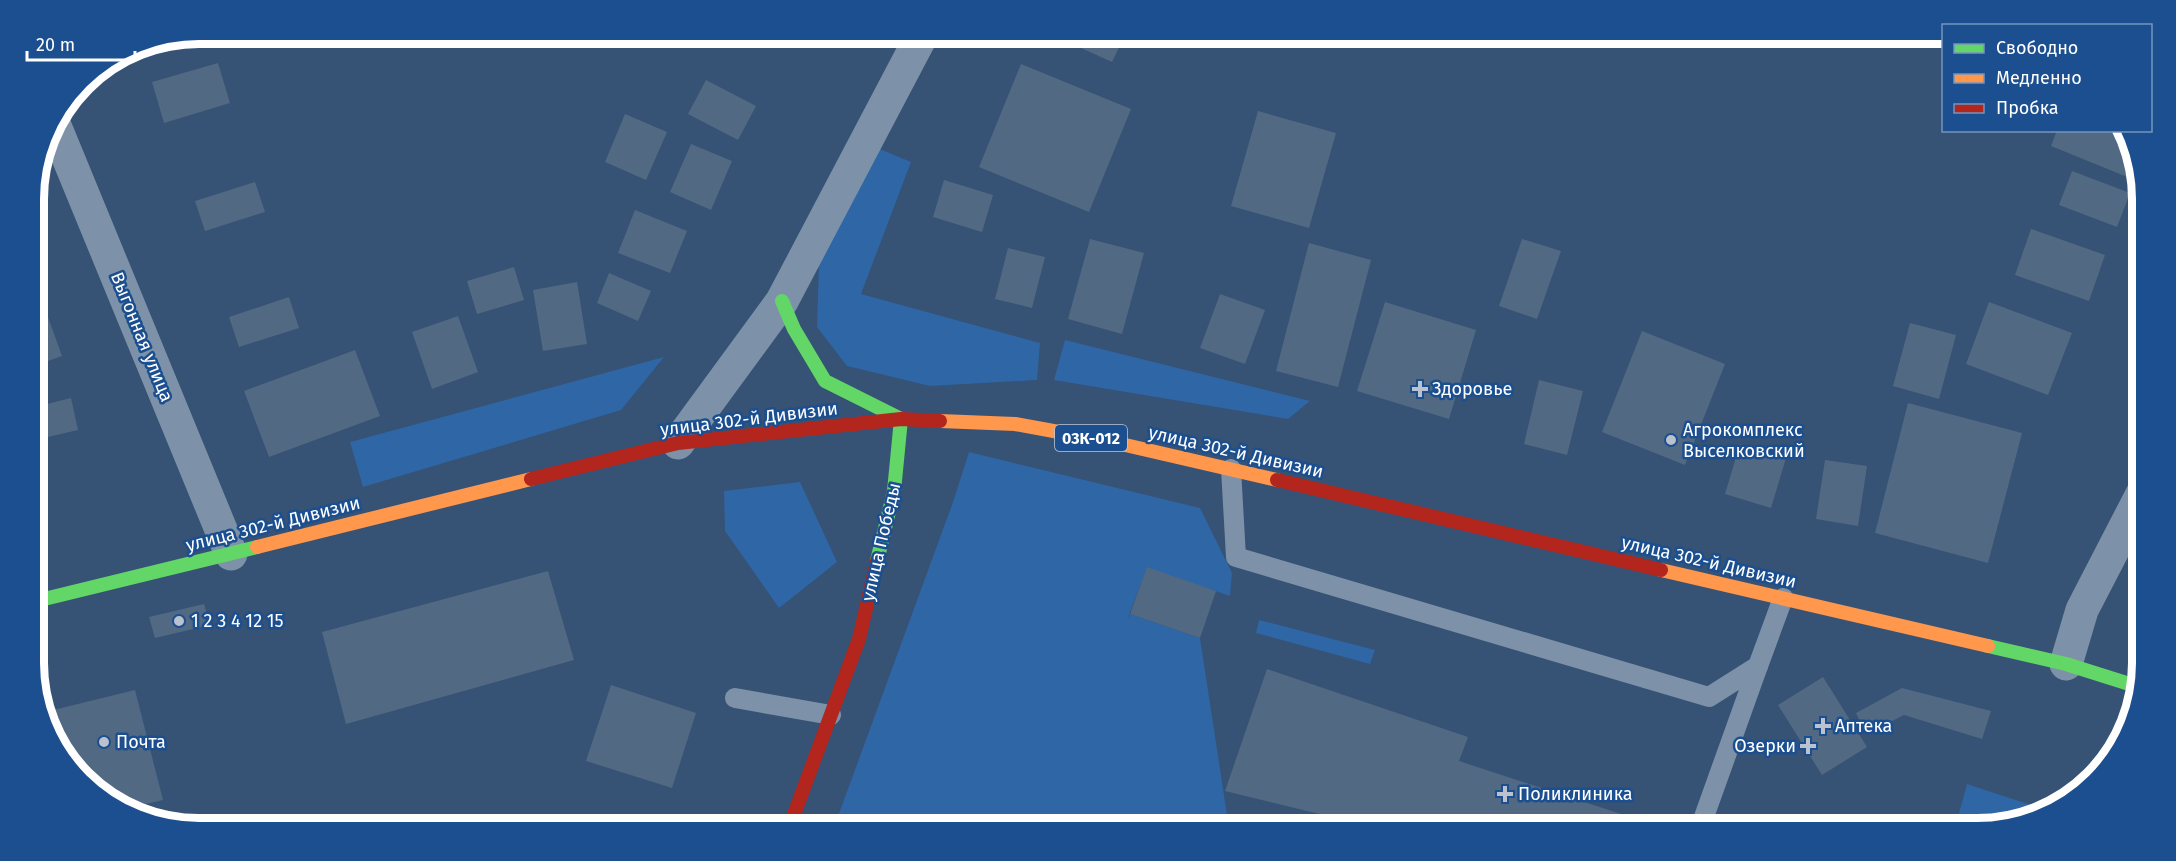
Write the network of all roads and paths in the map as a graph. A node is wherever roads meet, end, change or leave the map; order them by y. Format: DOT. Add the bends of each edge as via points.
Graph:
graph roads {
  1 [pos="918,43"];
  2 [pos="58,133"];
  3 [pos="782,301"];
  4 [pos="902,419"];
  5 [pos="678,443"];
  6 [pos="1231,469"];
  7 [pos="2132,513"];
  8 [pos="231,554"];
  9 [pos="1783,598"];
  10 [pos="43,599"];
  11 [pos="2066,664"];
  12 [pos="1758,666"];
  13 [pos="2131,684"];
  14 [pos="735,698"];
  15 [pos="831,715"];
  16 [pos="1704,817"];
  17 [pos="793,818"];
  1 -- 3 [label="street"];
  2 -- 8 [label="street, Выгонная улица"];
  3 -- 4 [label="main road" via="825,381"];
  3 -- 5 [label="street"];
  4 -- 5 [label="main road, улица 302-й Дивизии / 03К-012"];
  4 -- 6 [label="main road, улица 302-й Дивизии / 03К-012" via="1015,424"];
  4 -- 15 [label="main road, улица Победы" via="894,491 859,639"];
  5 -- 8 [label="main road, улица 302-й Дивизии / 03К-012"];
  6 -- 9 [label="main road, улица 302-й Дивизии / 03К-012"];
  6 -- 12 [label="lane" via="1236,557 1709,697"];
  7 -- 11 [label="street" via="2082,610"];
  8 -- 10 [label="main road, улица 302-й Дивизии / 03К-012"];
  9 -- 11 [label="main road, улица 302-й Дивизии / 03К-012"];
  9 -- 12 [label="lane"];
  11 -- 13 [label="main road, улица 302-й Дивизии / 03К-012"];
  12 -- 16 [label="lane"];
  14 -- 15 [label="lane"];
  15 -- 17 [label="main road, улица Победы"];
}
